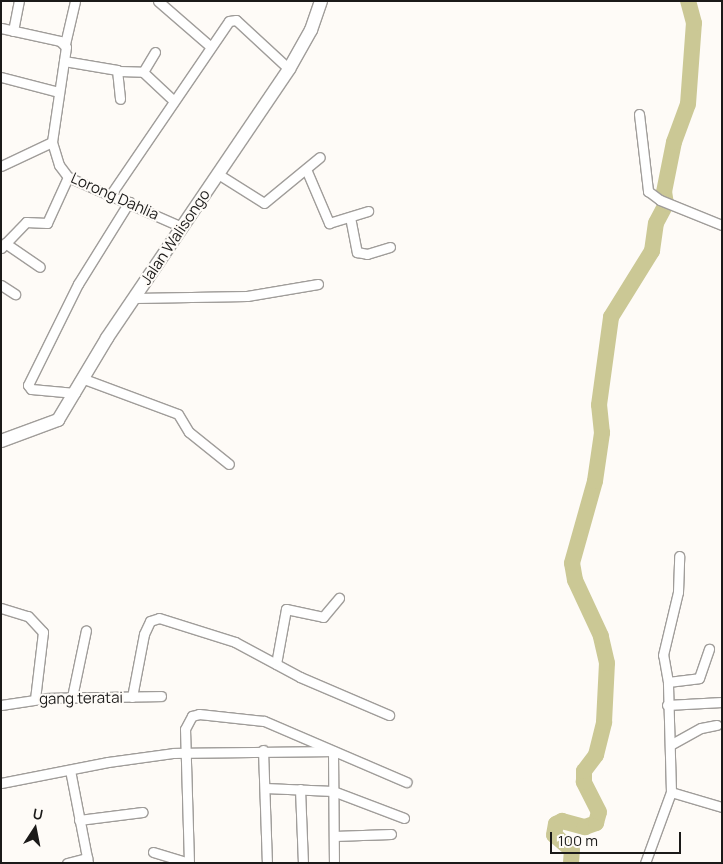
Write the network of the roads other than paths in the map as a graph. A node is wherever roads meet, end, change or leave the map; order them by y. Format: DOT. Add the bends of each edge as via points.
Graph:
graph roads {
  1 [pos="19,1"];
  2 [pos="75,1"];
  3 [pos="158,1"];
  4 [pos="321,1"];
  5 [pos="1,28"];
  6 [pos="13,31"];
  7 [pos="65,44"];
  8 [pos="211,48"];
  9 [pos="155,52"];
  10 [pos="64,61"];
  11 [pos="289,69"];
  12 [pos="119,71"];
  13 [pos="143,72"];
  14 [pos="1,77"];
  15 [pos="59,92"];
  16 [pos="120,99"];
  17 [pos="174,101"];
  18 [pos="639,114"];
  19 [pos="52,142"];
  20 [pos="320,157"];
  21 [pos="1,166"];
  22 [pos="306,169"];
  23 [pos="218,174"];
  24 [pos="68,177"];
  25 [pos="111,194"];
  26 [pos="129,202"];
  27 [pos="368,211"];
  28 [pos="350,217"];
  29 [pos="722,225"];
  30 [pos="182,227"];
  31 [pos="3,246"];
  32 [pos="390,247"];
  33 [pos="40,267"];
  34 [pos="318,284"];
  35 [pos="1,285"];
  36 [pos="15,294"];
  37 [pos="135,298"];
  38 [pos="84,378"];
  39 [pos="75,393"];
  40 [pos="1,441"];
  41 [pos="229,464"];
  42 [pos="679,556"];
  43 [pos="339,598"];
  44 [pos="1,608"];
  45 [pos="86,630"];
  46 [pos="709,649"];
  47 [pos="276,664"];
  48 [pos="668,682"];
  49 [pos="160,696"];
  50 [pos="72,697"];
  51 [pos="132,697"];
  52 [pos="35,699"];
  53 [pos="722,702"];
  54 [pos="1,704"];
  55 [pos="667,705"];
  56 [pos="389,715"];
  57 [pos="717,725"];
  58 [pos="670,745"];
  59 [pos="263,750"];
  60 [pos="333,751"];
  61 [pos="184,753"];
  62 [pos="70,770"];
  63 [pos="406,782"];
  64 [pos="1,783"];
  65 [pos="265,788"];
  66 [pos="300,789"];
  67 [pos="333,791"];
  68 [pos="671,792"];
  69 [pos="722,807"];
  70 [pos="142,812"];
  71 [pos="404,818"];
  72 [pos="79,820"];
  73 [pos="391,834"];
  74 [pos="334,836"];
  75 [pos="153,852"];
  76 [pos="87,860"];
  77 [pos="67,863"];
  78 [pos="189,863"];
  79 [pos="267,863"];
  80 [pos="303,863"];
  81 [pos="334,863"];
  82 [pos="645,863"];
  1 -- 6 [label="street"];
  2 -- 7 [label="street, Lorong Dahlia"];
  3 -- 8 [label="street"];
  4 -- 11 [label="street, Jalan Walisongo" via="311,30"];
  5 -- 6 [label="street"];
  6 -- 7 [label="street"];
  7 -- 10 [label="street, Lorong Dahlia"];
  8 -- 11 [label="street" via="234,19"];
  8 -- 17 [label="street"];
  9 -- 13 [label="street"];
  10 -- 12 [label="street"];
  10 -- 15 [label="street, Lorong Dahlia"];
  11 -- 23 [label="street, Jalan Walisongo"];
  12 -- 13 [label="street"];
  12 -- 16 [label="street"];
  13 -- 17 [label="street"];
  14 -- 15 [label="street"];
  15 -- 19 [label="street, Lorong Dahlia"];
  17 -- 25 [label="street"];
  18 -- 29 [label="street" via="645,182 652,196 700,219"];
  19 -- 21 [label="street"];
  19 -- 24 [label="street, Lorong Dahlia"];
  20 -- 22 [label="street"];
  22 -- 23 [label="street" via="264,203"];
  22 -- 28 [label="street" via="329,223"];
  23 -- 30 [label="street, Jalan Walisongo"];
  24 -- 25 [label="street, Lorong Dahlia"];
  24 -- 31 [label="street" via="47,223 26,222"];
  25 -- 26 [label="street, Lorong Dahlia"];
  26 -- 30 [label="street, Lorong Dahlia"];
  26 -- 39 [label="street" via="78,284 28,385 31,389"];
  27 -- 28 [label="street"];
  28 -- 32 [label="street" via="357,252 367,254"];
  30 -- 37 [label="street, Jalan Walisongo"];
  31 -- 33 [label="street"];
  34 -- 37 [label="street" via="247,296"];
  35 -- 36 [label="street"];
  37 -- 38 [label="street, Jalan Walisongo"];
  38 -- 39 [label="street, Jalan Walisongo"];
  38 -- 41 [label="street" via="178,414 189,432"];
  39 -- 40 [label="street, Jalan Walisongo" via="55,422"];
  42 -- 48 [label="street" via="678,592 663,655"];
  43 -- 47 [label="street" via="324,617 286,609"];
  44 -- 52 [label="street" via="28,616 43,632"];
  45 -- 50 [label="street"];
  46 -- 48 [label="street" via="699,678"];
  47 -- 51 [label="street" via="235,642 154,619 146,627 140,648"];
  47 -- 56 [label="street"];
  48 -- 55 [label="street"];
  49 -- 51 [label="street, gang teratai"];
  50 -- 51 [label="street, gang teratai"];
  50 -- 52 [label="street, gang teratai"];
  52 -- 54 [label="street, gang teratai"];
  53 -- 55 [label="street"];
  55 -- 58 [label="street"];
  57 -- 58 [label="street" via="701,728"];
  58 -- 68 [label="street"];
  59 -- 60 [label="street"];
  59 -- 61 [label="street"];
  59 -- 65 [label="street"];
  60 -- 61 [label="street" via="264,721 207,714 192,716 188,722"];
  60 -- 63 [label="street"];
  60 -- 67 [label="street"];
  61 -- 62 [label="street"];
  61 -- 78 [label="street"];
  62 -- 64 [label="street"];
  62 -- 72 [label="street"];
  65 -- 66 [label="street"];
  65 -- 79 [label="street"];
  66 -- 67 [label="street"];
  66 -- 80 [label="street"];
  67 -- 71 [label="street"];
  67 -- 74 [label="street"];
  68 -- 69 [label="street"];
  68 -- 82 [label="street"];
  70 -- 72 [label="street"];
  72 -- 76 [label="street"];
  73 -- 74 [label="street"];
  74 -- 81 [label="street"];
  75 -- 78 [label="street"];
  76 -- 77 [label="street"];
}
